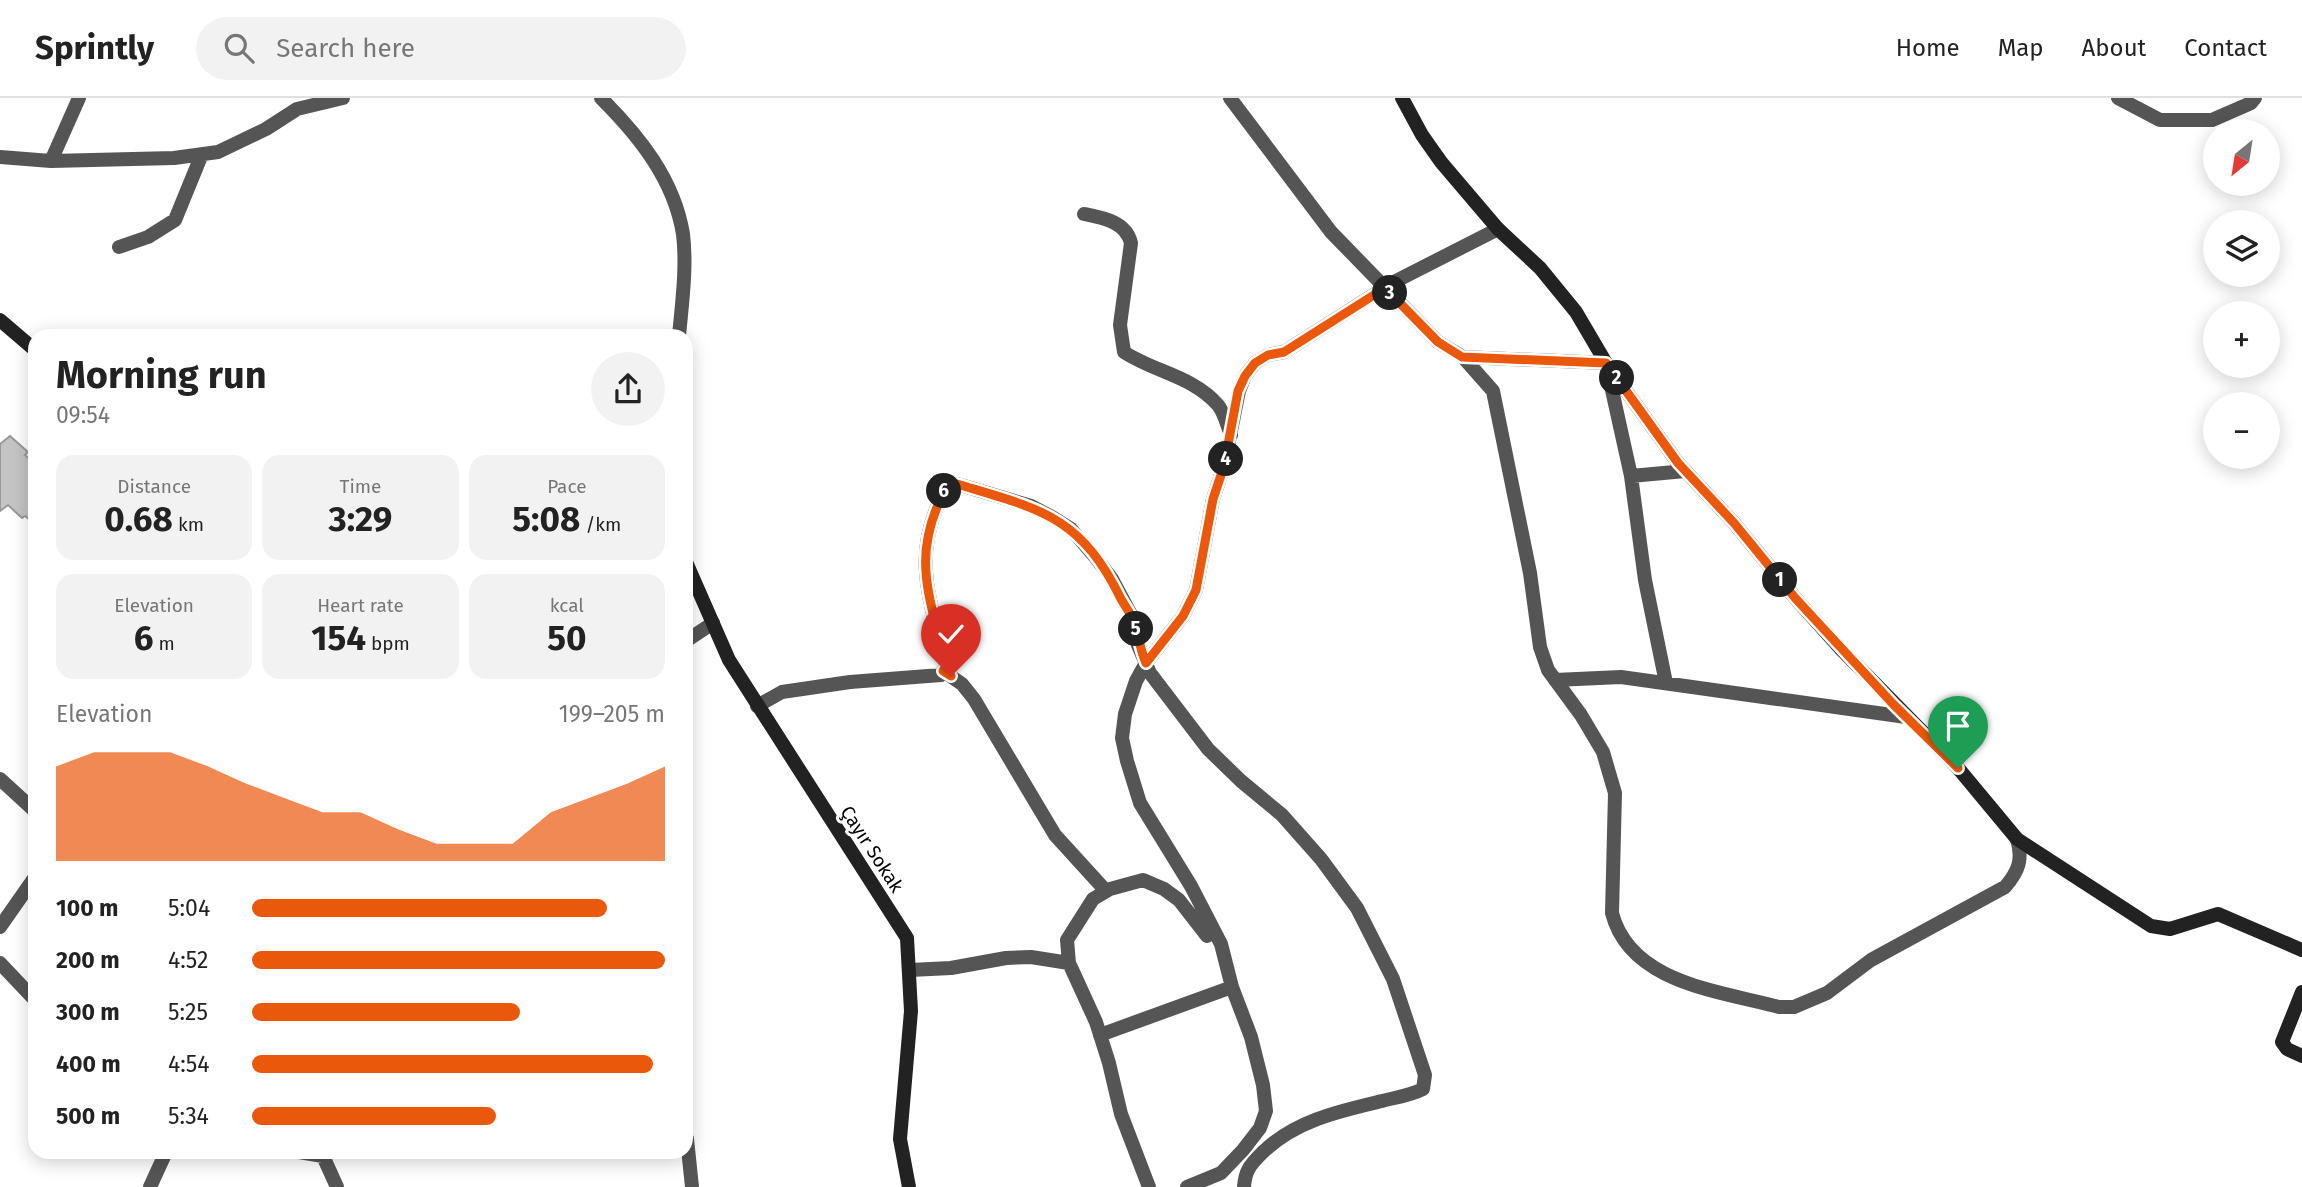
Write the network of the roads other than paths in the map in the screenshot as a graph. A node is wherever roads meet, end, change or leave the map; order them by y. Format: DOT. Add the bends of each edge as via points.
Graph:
graph roads {
  1 [pos="79,98"];
  2 [pos="344,98"];
  3 [pos="601,98"];
  4 [pos="1230,98"];
  5 [pos="1402,98"];
  6 [pos="2118,98"];
  7 [pos="2255,98"];
  8 [pos="202,154"];
  9 [pos="0,157"];
  10 [pos="51,161"];
  11 [pos="1084,214"];
  12 [pos="1498,229"];
  13 [pos="119,247"];
  14 [pos="1385,288"];
  15 [pos="0,320"];
  16 [pos="680,329"];
  17 [pos="28,344"];
  18 [pos="1462,357"];
  19 [pos="1606,363"];
  20 [pos="1231,436"];
  21 [pos="1685,471"];
  22 [pos="1631,476"];
  23 [pos="693,578"];
  24 [pos="713,623"];
  25 [pos="693,636"];
  26 [pos="1146,663"];
  27 [pos="943,671"];
  28 [pos="1555,680"];
  29 [pos="1666,683"];
  30 [pos="757,706"];
  31 [pos="1906,717"];
  32 [pos="0,779"];
  33 [pos="28,805"];
  34 [pos="2017,839"];
  35 [pos="28,887"];
  36 [pos="1106,891"];
  37 [pos="0,927"];
  38 [pos="2302,950"];
  39 [pos="0,963"];
  40 [pos="1069,963"];
  41 [pos="1227,966"];
  42 [pos="910,970"];
  43 [pos="1232,987"];
  44 [pos="2302,992"];
  45 [pos="28,993"];
  46 [pos="1100,1035"];
  47 [pos="2302,1056"];
  48 [pos="163,1159"];
  49 [pos="324,1159"];
  50 [pos="689,1159"];
  51 [pos="150,1187"];
  52 [pos="337,1187"];
  53 [pos="692,1187"];
  54 [pos="909,1187"];
  55 [pos="1149,1187"];
  56 [pos="1187,1187"];
  57 [pos="1244,1187"];
  1 -- 10 [label="street"];
  2 -- 8 [label="street" via="297,109 218,152"];
  3 -- 16 [label="street" via="644,145 668,183 682,233"];
  4 -- 14 [label="street" via="1331,232"];
  5 -- 12 [label="street" via="1441,162"];
  6 -- 7 [label="street" via="2160,120 2212,120"];
  8 -- 10 [label="street"];
  8 -- 13 [label="street" via="175,220 148,237"];
  9 -- 10 [label="street"];
  11 -- 20 [label="street" via="1113,222 1129,234 1132,243 1120,325 1124,352 1202,390 1220,406"];
  12 -- 14 [label="street"];
  12 -- 19 [label="street" via="1541,268 1584,323"];
  14 -- 18 [label="street" via="1438,342"];
  14 -- 20 [label="street" via="1284,352 1255,363 1238,391"];
  15 -- 17 [label="street"];
  18 -- 19 [label="street"];
  18 -- 28 [label="street" via="1493,391 1530,573 1540,648"];
  19 -- 21 [label="street"];
  19 -- 22 [label="street"];
  20 -- 26 [label="street" via="1213,499 1196,590 1183,616"];
  21 -- 22 [label="street"];
  21 -- 31 [label="street"];
  22 -- 29 [label="street" via="1644,580"];
  23 -- 24 [label="street, Çayır Sokak"];
  24 -- 25 [label="street"];
  24 -- 30 [label="street, Çayır Sokak"];
  26 -- 27 [label="street" via="1135,622 1112,579 1071,529 1031,506 957,484 947,486 937,503 923,559 926,590 946,666"];
  26 -- 41 [label="street" via="1125,714 1122,738 1126,761 1140,803 1191,886"];
  26 -- 57 [label="street" via="1208,749 1282,814 1357,908 1394,978 1425,1074 1423,1089 1408,1096 1315,1119 1284,1136 1248,1167"];
  27 -- 30 [label="street" via="929,677 782,692"];
  27 -- 36 [label="street" via="974,699 1055,835"];
  28 -- 29 [label="street" via="1621,677"];
  28 -- 34 [label="street" via="1603,752 1612,777 1612,913 1616,928 1642,960 1686,983 1779,1007 1811,1002 1871,960 2005,887 2020,862"];
  29 -- 31 [label="street"];
  30 -- 42 [label="street, Çayır Sokak" via="907,938"];
  31 -- 34 [label="street" via="1958,768"];
  32 -- 33 [label="street"];
  34 -- 38 [label="street" via="2151,926 2170,929 2218,914"];
  35 -- 37 [label="street"];
  36 -- 40 [label="street" via="1093,899 1067,940"];
  36 -- 41 [label="street" via="1143,880 1164,888 1196,919"];
  39 -- 45 [label="street"];
  40 -- 42 [label="street" via="1006,958"];
  40 -- 46 [label="street"];
  41 -- 43 [label="street"];
  42 -- 54 [label="street, Çayır Sokak" via="900,1139"];
  43 -- 46 [label="street"];
  43 -- 56 [label="street" via="1251,1037 1266,1111 1234,1163"];
  44 -- 47 [label="street" via="2283,1042"];
  46 -- 55 [label="street" via="1121,1114"];
  48 -- 51 [label="street"];
  49 -- 52 [label="street"];
  50 -- 53 [label="street"];
}
